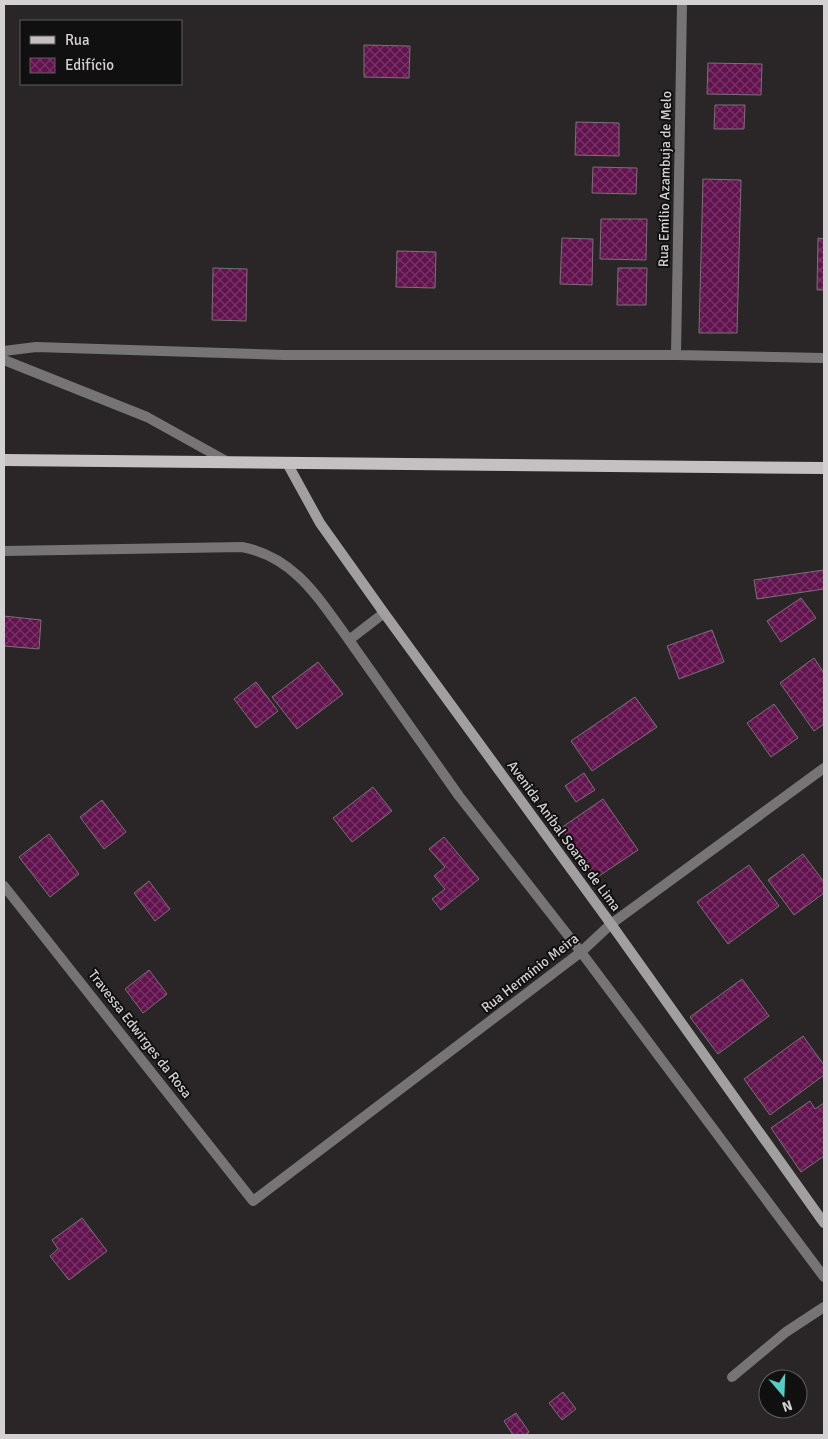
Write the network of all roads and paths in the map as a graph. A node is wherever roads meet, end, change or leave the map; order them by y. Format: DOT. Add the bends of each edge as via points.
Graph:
graph roads {
  1 [pos="682,4"];
  2 [pos="4,351"];
  3 [pos="676,354"];
  4 [pos="824,358"];
  5 [pos="4,360"];
  6 [pos="4,460"];
  7 [pos="229,462"];
  8 [pos="287,463"];
  9 [pos="824,468"];
  10 [pos="4,551"];
  11 [pos="384,613"];
  12 [pos="349,640"];
  13 [pos="824,768"];
  14 [pos="4,886"];
  15 [pos="611,924"];
  16 [pos="581,952"];
  17 [pos="253,1201"];
  18 [pos="824,1222"];
  19 [pos="824,1277"];
  20 [pos="824,1306"];
  21 [pos="732,1377"];
  1 -- 3 [label="street, Rua Emílio Azambuja de Melo"];
  2 -- 3 [label="street" via="36,347 284,355"];
  3 -- 4 [label="street"];
  5 -- 7 [label="street" via="147,417"];
  6 -- 7 [label="main road"];
  7 -- 8 [label="main road"];
  8 -- 9 [label="main road"];
  8 -- 11 [label="street, Avenida Aníbal Soares de Lima" via="320,523"];
  10 -- 12 [label="street" via="242,547 262,551 306,583"];
  11 -- 12 [label="street"];
  11 -- 15 [label="street, Avenida Aníbal Soares de Lima"];
  12 -- 16 [label="street" via="459,796"];
  13 -- 15 [label="street, Rua Hermínio Meira"];
  14 -- 17 [label="street, Travessa Edwirges da Rosa"];
  15 -- 16 [label="street, Rua Hermínio Meira"];
  15 -- 18 [label="street, Avenida Aníbal Soares de Lima"];
  16 -- 17 [label="street, Rua Hermínio Meira"];
  16 -- 19 [label="street"];
  20 -- 21 [label="street" via="786,1332"];
}
